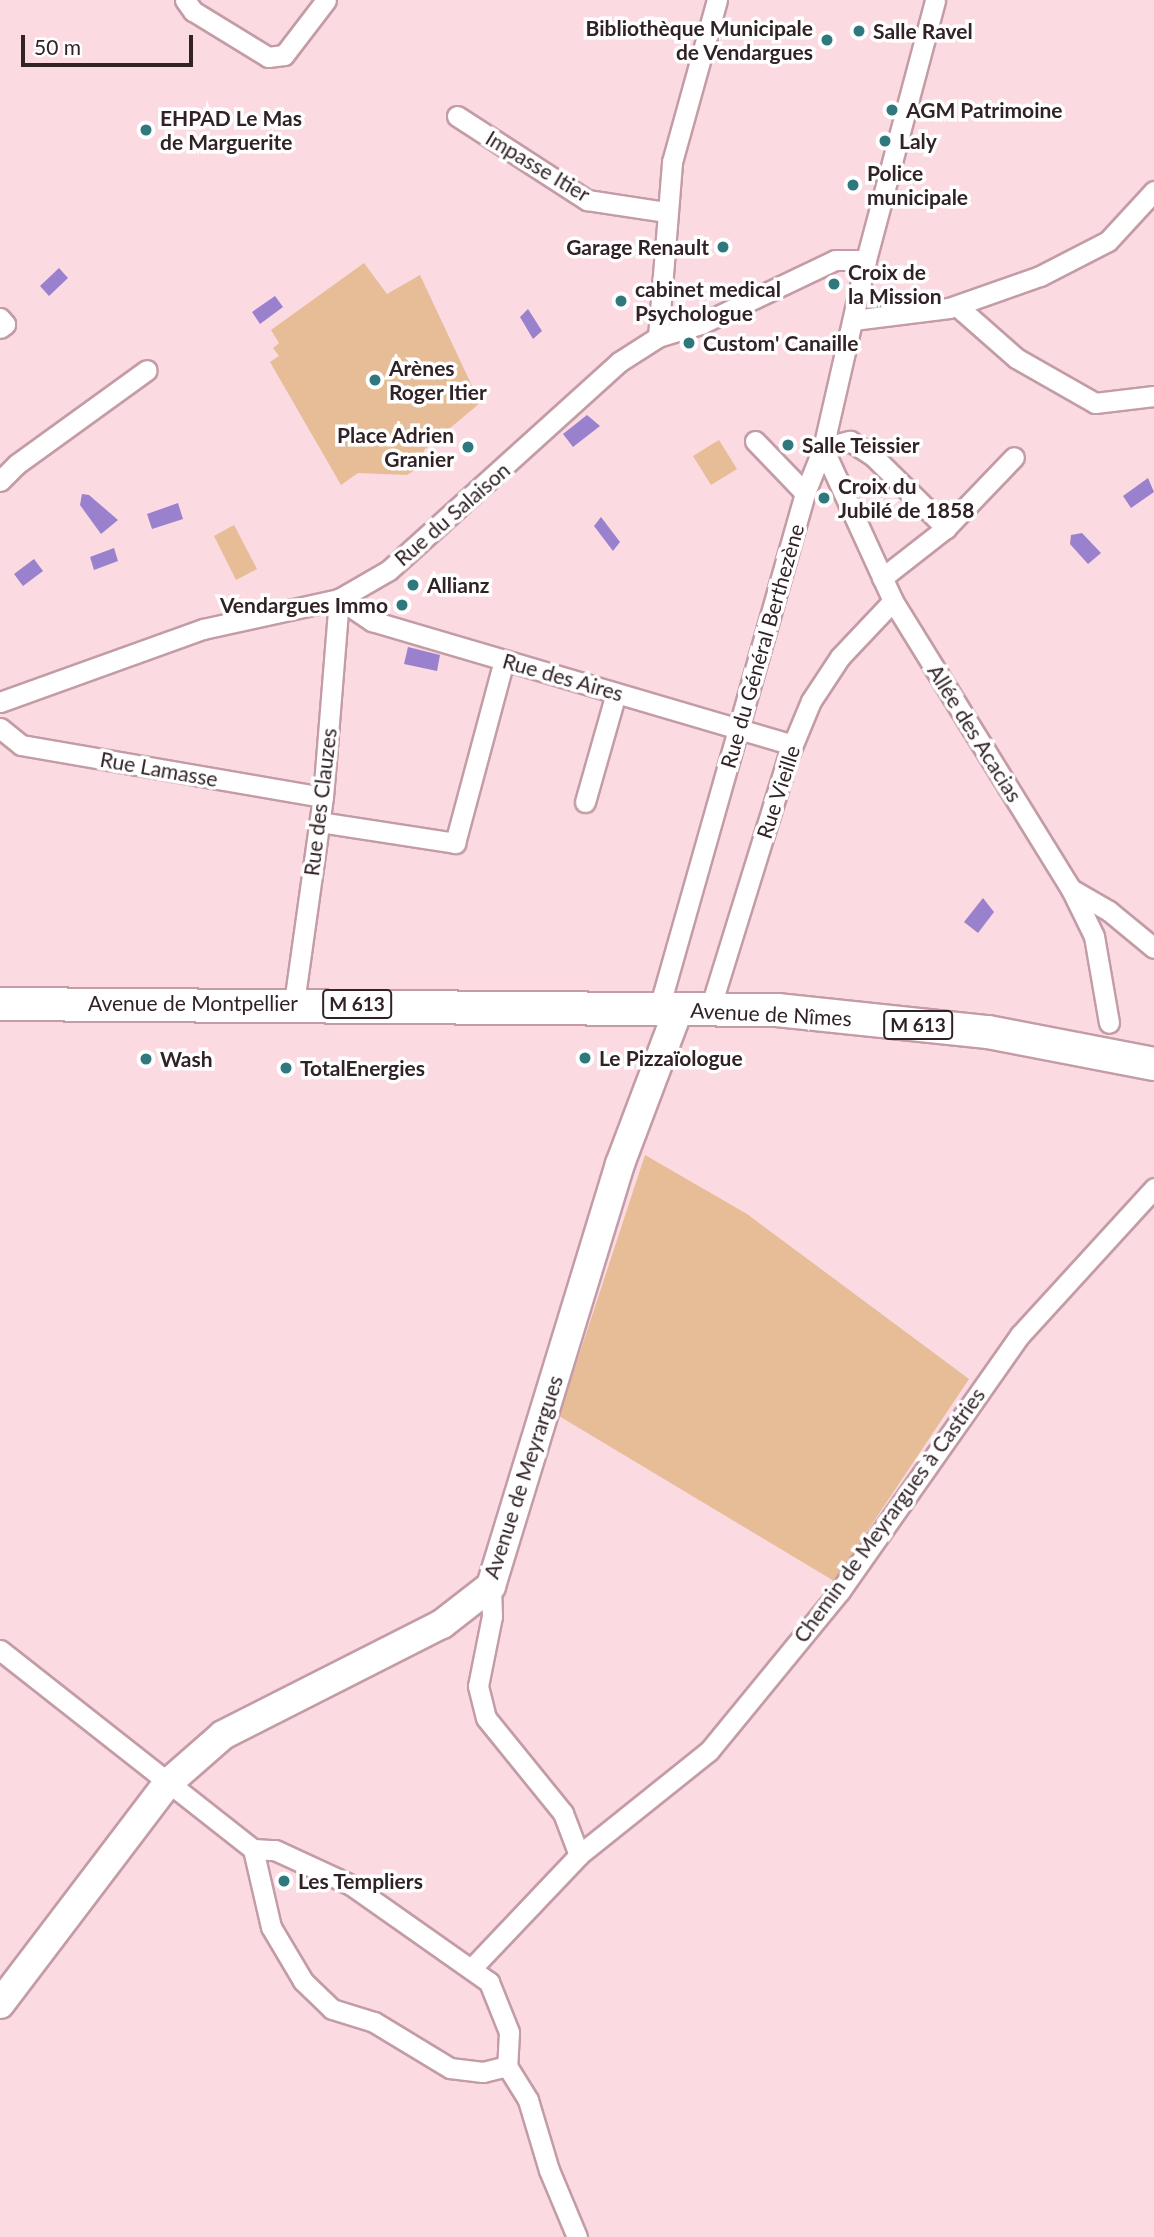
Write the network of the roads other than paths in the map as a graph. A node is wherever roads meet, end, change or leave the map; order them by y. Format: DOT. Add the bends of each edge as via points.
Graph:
graph roads {
  1 [pos="185,0"];
  2 [pos="326,0"];
  3 [pos="718,0"];
  4 [pos="935,0"];
  5 [pos="457,116"];
  6 [pos="1154,191"];
  7 [pos="665,212"];
  8 [pos="866,260"];
  9 [pos="957,306"];
  10 [pos="0,318"];
  11 [pos="853,320"];
  12 [pos="0,328"];
  13 [pos="657,337"];
  14 [pos="147,370"];
  15 [pos="1154,396"];
  16 [pos="755,441"];
  17 [pos="823,448"];
  18 [pos="1014,457"];
  19 [pos="0,481"];
  20 [pos="805,493"];
  21 [pos="946,528"];
  22 [pos="882,578"];
  23 [pos="339,599"];
  24 [pos="893,601"];
  25 [pos="503,660"];
  26 [pos="616,692"];
  27 [pos="0,702"];
  28 [pos="0,728"];
  29 [pos="740,729"];
  30 [pos="792,745"];
  31 [pos="323,797"];
  32 [pos="585,802"];
  33 [pos="320,822"];
  34 [pos="1071,888"];
  35 [pos="1154,948"];
  36 [pos="294,1003"];
  37 [pos="0,1004"];
  38 [pos="683,1008"];
  39 [pos="1109,1023"];
  40 [pos="1154,1064"];
  41 [pos="1154,1188"];
  42 [pos="491,1586"];
  43 [pos="0,1650"];
  44 [pos="167,1784"];
  45 [pos="253,1849"];
  46 [pos="579,1855"];
  47 [pos="471,1969"];
  48 [pos="0,2004"];
  49 [pos="508,2066"];
  50 [pos="577,2237"];
  1 -- 2 [label="street" via="193,11 268,58 284,55"];
  3 -- 7 [label="street" via="672,162"];
  4 -- 8 [label="street, Rue du Général Berthezène"];
  5 -- 7 [label="street, Impasse Itier" via="587,200"];
  6 -- 9 [label="street" via="1092,252"];
  7 -- 13 [label="street"];
  8 -- 11 [label="street, Rue du Général Berthezène"];
  8 -- 13 [label="street, Rue du Salaison" via="835,260 701,324"];
  9 -- 11 [label="street"];
  9 -- 15 [label="street" via="1016,358 1095,403"];
  10 -- 12 [label="street" via="5,324"];
  11 -- 17 [label="street, Rue du Général Berthezène"];
  13 -- 23 [label="street, Rue du Salaison" via="619,362 389,570"];
  14 -- 19 [label="street"];
  16 -- 20 [label="street"];
  17 -- 20 [label="street, Rue du Général Berthezène"];
  17 -- 21 [label="street" via="850,441 873,456"];
  17 -- 22 [label="street, Allée des Acacias"];
  18 -- 21 [label="street"];
  20 -- 29 [label="street, Rue du Général Berthezène"];
  21 -- 22 [label="street"];
  22 -- 24 [label="street, Allée des Acacias"];
  23 -- 25 [label="street, Rue des Aires" via="372,621"];
  23 -- 27 [label="street, Rue du Salaison" via="202,629"];
  23 -- 31 [label="street, Rue des Clauzes"];
  24 -- 30 [label="street, Rue Vieille" via="840,657 811,701"];
  24 -- 34 [label="street, Allée des Acacias"];
  25 -- 26 [label="street, Rue des Aires"];
  25 -- 33 [label="street" via="455,843"];
  26 -- 29 [label="street, Rue des Aires"];
  26 -- 32 [label="street"];
  28 -- 31 [label="street, Rue Lamasse" via="21,745"];
  29 -- 30 [label="street, Rue des Aires"];
  29 -- 38 [label="street, Rue du Général Berthezène"];
  30 -- 38 [label="street, Rue Vieille"];
  31 -- 33 [label="street, Rue des Clauzes"];
  33 -- 36 [label="street, Rue des Clauzes"];
  34 -- 35 [label="street" via="1110,911"];
  34 -- 39 [label="street, Allée des Acacias" via="1094,936"];
  36 -- 37 [label="main road, Avenue de Montpellier / M 613"];
  36 -- 38 [label="main road, Avenue de Montpellier / M 613"];
  38 -- 40 [label="main road, Avenue de Nîmes / M 613" via="777,1010 988,1032"];
  38 -- 42 [label="street, Avenue de Meyrargues" via="620,1164"];
  41 -- 46 [label="street, Chemin de Meyrargues à Castries" via="1020,1335 840,1591 709,1751"];
  42 -- 44 [label="street, Avenue de Meyrargues" via="442,1624 223,1735"];
  42 -- 46 [label="street" via="492,1616 478,1686 486,1718 563,1813"];
  43 -- 44 [label="street"];
  44 -- 45 [label="street"];
  44 -- 48 [label="street, Avenue de Meyrargues"];
  45 -- 47 [label="street" via="275,1850 351,1885"];
  45 -- 49 [label="street" via="271,1927 303,1981 332,2009 374,2022 450,2067 483,2072"];
  46 -- 47 [label="street, Chemin de Meyrargues à Castries"];
  47 -- 49 [label="street" via="489,1982 502,2010 509,2032"];
  49 -- 50 [label="street" via="528,2100 549,2170"];
}
